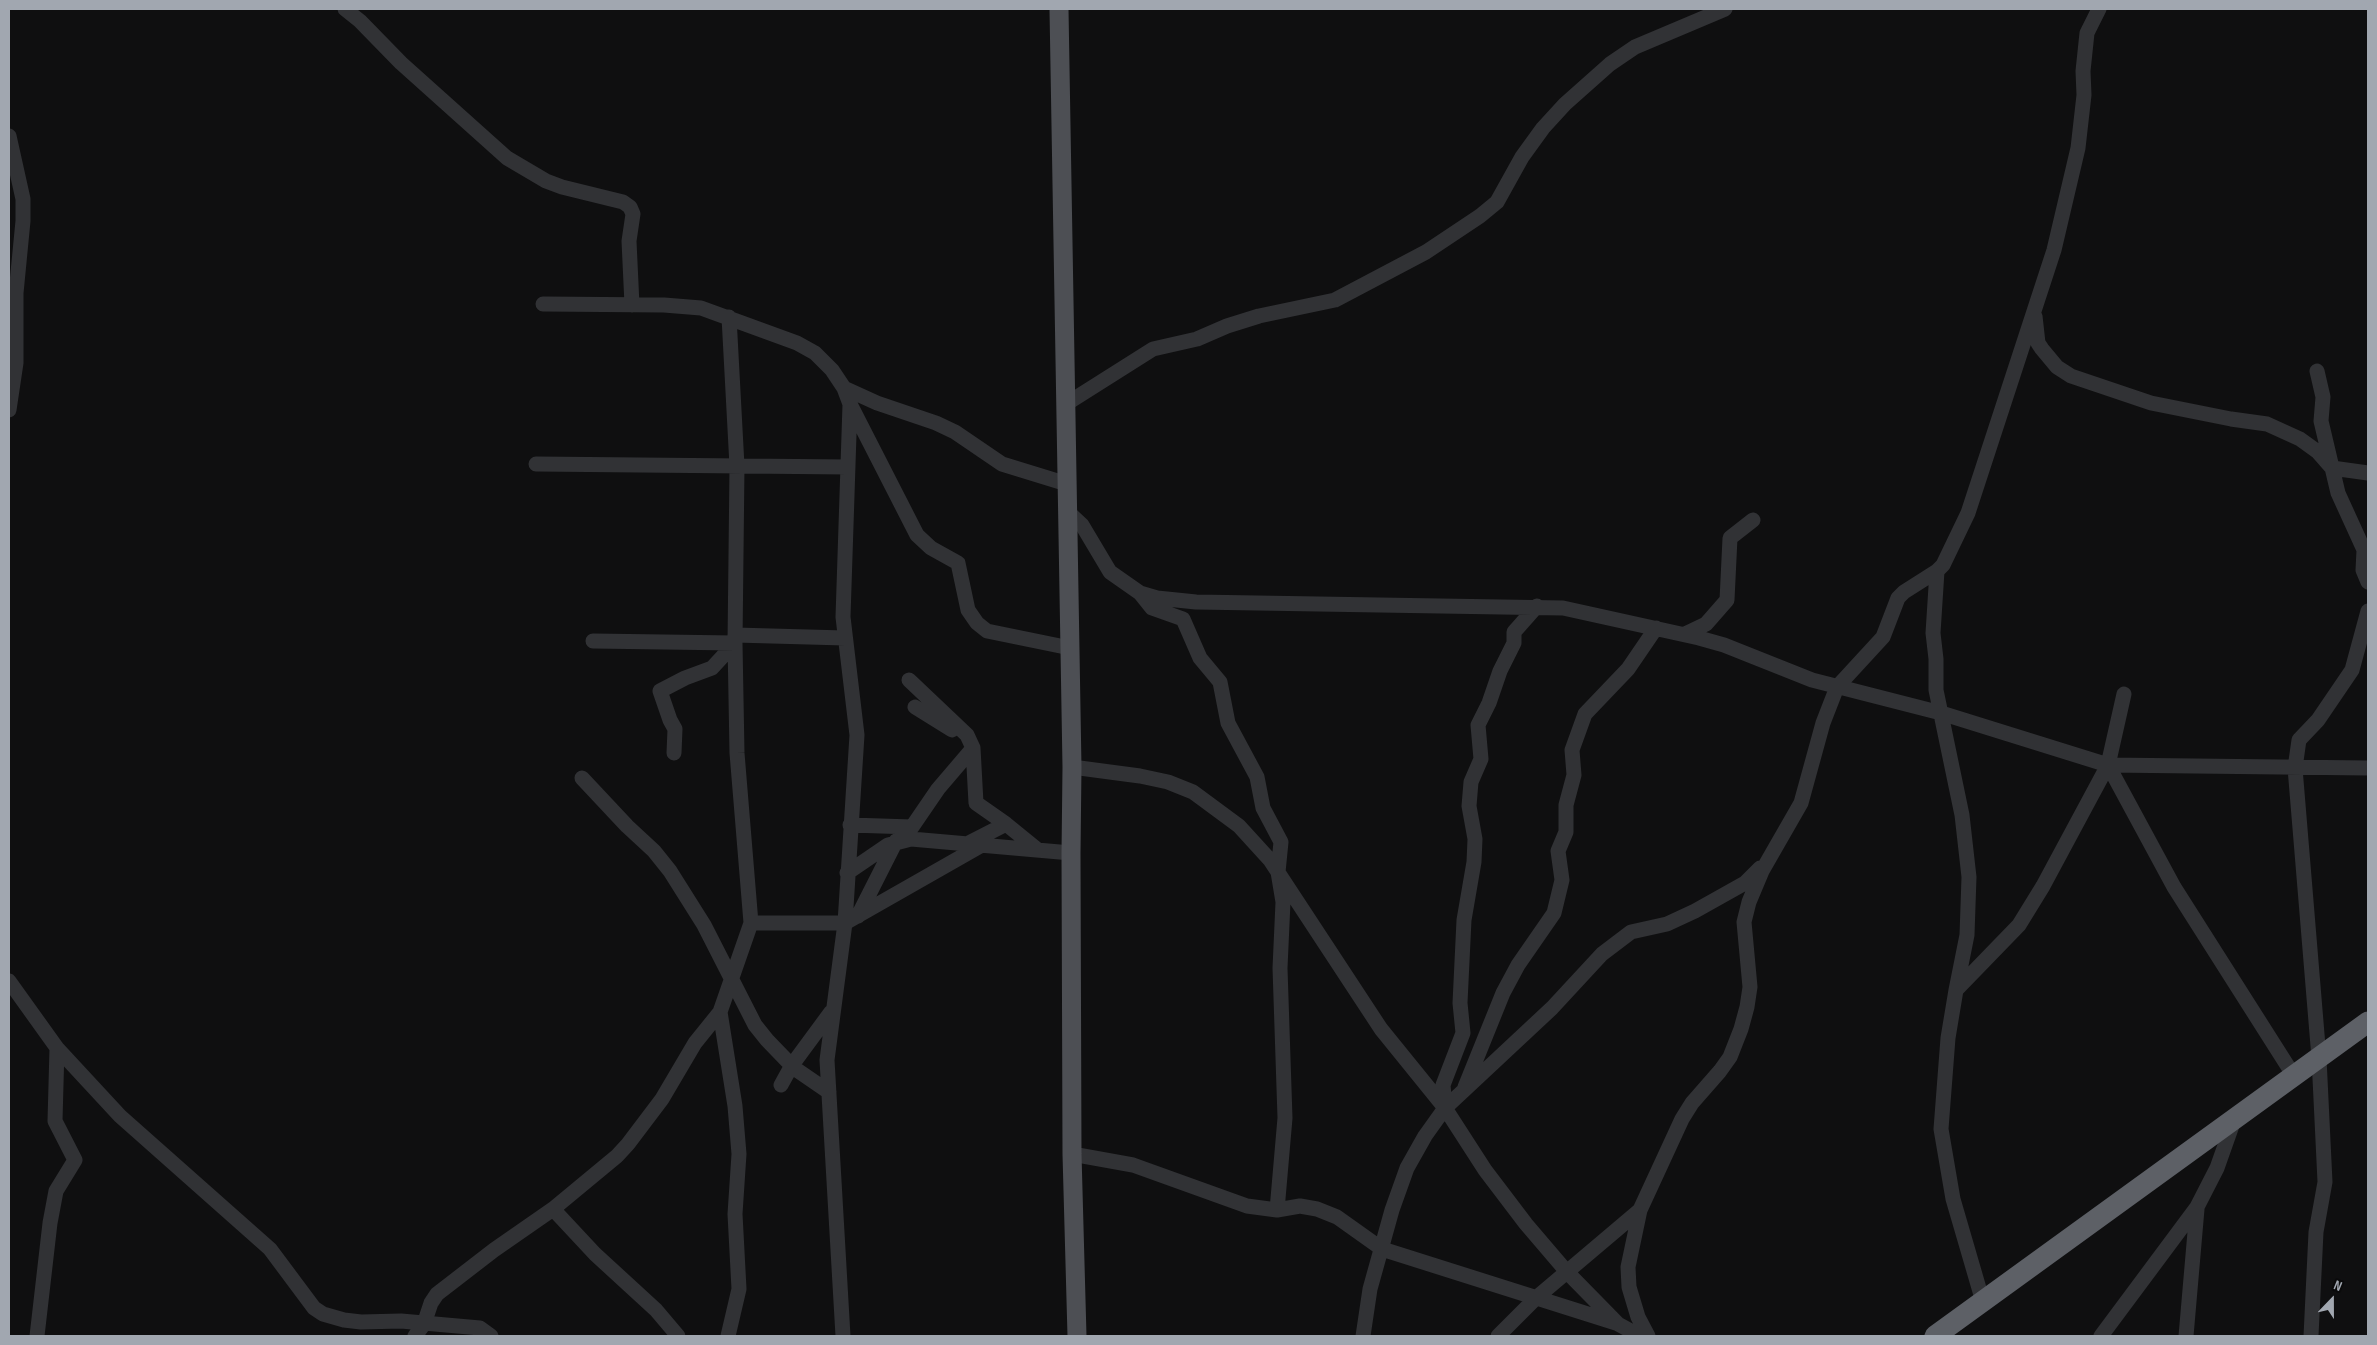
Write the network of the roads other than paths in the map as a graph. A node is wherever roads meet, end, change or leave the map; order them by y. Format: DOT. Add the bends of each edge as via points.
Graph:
graph roads {
  1 [pos="345,9"];
  2 [pos="1059,9"];
  3 [pos="1719,9"];
  4 [pos="2099,9"];
  5 [pos="9,136"];
  6 [pos="542,304"];
  7 [pos="632,305"];
  8 [pos="2034,309"];
  9 [pos="729,317"];
  10 [pos="2317,371"];
  11 [pos="844,388"];
  12 [pos="850,404"];
  13 [pos="1066,404"];
  14 [pos="9,410"];
  15 [pos="536,464"];
  16 [pos="737,466"];
  17 [pos="848,468"];
  18 [pos="2332,468"];
  19 [pos="2368,473"];
  20 [pos="1067,484"];
  21 [pos="1068,512"];
  22 [pos="1753,520"];
  23 [pos="1937,571"];
  24 [pos="2368,582"];
  25 [pos="1140,593"];
  26 [pos="1537,606"];
  27 [pos="2368,611"];
  28 [pos="1656,628"];
  29 [pos="1685,634"];
  30 [pos="845,638"];
  31 [pos="735,639"];
  32 [pos="593,641"];
  33 [pos="1070,648"];
  34 [pos="909,680"];
  35 [pos="1836,687"];
  36 [pos="2124,694"];
  37 [pos="915,707"];
  38 [pos="1941,713"];
  39 [pos="964,733"];
  40 [pos="973,748"];
  41 [pos="674,753"];
  42 [pos="2108,764"];
  43 [pos="1072,767"];
  44 [pos="2295,768"];
  45 [pos="2368,768"];
  46 [pos="582,778"];
  47 [pos="850,824"];
  48 [pos="1006,824"];
  49 [pos="896,841"];
  50 [pos="974,845"];
  51 [pos="1038,850"];
  52 [pos="1070,853"];
  53 [pos="1773,856"];
  54 [pos="1278,872"];
  55 [pos="846,873"];
  56 [pos="858,916"];
  57 [pos="845,923"];
  58 [pos="751,924"];
  59 [pos="732,976"];
  60 [pos="9,981"];
  61 [pos="1956,990"];
  62 [pos="833,1009"];
  63 [pos="720,1012"];
  64 [pos="2368,1022"];
  65 [pos="57,1048"];
  66 [pos="2319,1058"];
  67 [pos="792,1065"];
  68 [pos="2294,1076"];
  69 [pos="781,1085"];
  70 [pos="1464,1091"];
  71 [pos="829,1092"];
  72 [pos="1445,1108"];
  73 [pos="2234,1120"];
  74 [pos="1072,1154"];
  75 [pos="2197,1207"];
  76 [pos="552,1209"];
  77 [pos="1277,1210"];
  78 [pos="1640,1210"];
  79 [pos="1382,1249"];
  80 [pos="1567,1272"];
  81 [pos="1536,1298"];
  82 [pos="1983,1302"];
  83 [pos="1618,1324"];
  84 [pos="420,1330"];
  85 [pos="36,1336"];
  86 [pos="491,1336"];
  87 [pos="678,1336"];
  88 [pos="728,1336"];
  89 [pos="843,1336"];
  90 [pos="1077,1336"];
  91 [pos="1363,1336"];
  92 [pos="1498,1336"];
  93 [pos="1640,1336"];
  94 [pos="1648,1336"];
  95 [pos="1935,1336"];
  96 [pos="2101,1336"];
  97 [pos="2186,1336"];
  98 [pos="2312,1336"];
  1 -- 7 [label="street" via="507,158 546,181 630,206 633,214 629,241"];
  2 -- 13 [label="main road"];
  3 -- 13 [label="street" via="1635,47 1610,64 1564,104 1543,128 1522,157 1497,202 1426,252 1338,298 1259,316 1198,339 1153,349"];
  4 -- 8 [label="street" via="2087,33 2079,139 2066,203"];
  5 -- 14 [label="street" via="23,200 23,221 16,293 15,372"];
  6 -- 7 [label="street"];
  7 -- 9 [label="street" via="701,308"];
  8 -- 18 [label="street" via="2038,342 2052,361 2071,376 2151,403 2279,428 2309,445"];
  8 -- 23 [label="street" via="1968,513 1948,557"];
  9 -- 11 [label="street" via="815,353"];
  9 -- 16 [label="street"];
  10 -- 18 [label="street" via="2323,397 2321,421"];
  11 -- 12 [label="street"];
  11 -- 20 [label="street" via="936,423 1002,464"];
  12 -- 17 [label="street"];
  12 -- 33 [label="street" via="916,536 930,548 958,563 968,610 977,623 987,631"];
  13 -- 20 [label="main road"];
  15 -- 16 [label="street"];
  16 -- 17 [label="street"];
  16 -- 31 [label="street"];
  17 -- 30 [label="street" via="843,582"];
  18 -- 19 [label="street"];
  18 -- 24 [label="street" via="2338,493 2364,550 2363,570"];
  20 -- 21 [label="main road"];
  21 -- 25 [label="street" via="1082,525 1110,572"];
  21 -- 33 [label="main road"];
  22 -- 29 [label="street" via="1730,538 1727,600 1706,624"];
  23 -- 35 [label="street" via="1898,598 1883,637"];
  23 -- 38 [label="street" via="1933,633 1936,690"];
  25 -- 26 [label="street" via="1196,602 1409,607"];
  25 -- 54 [label="street" via="1152,608 1183,619 1200,658 1220,682 1228,723 1257,777 1263,808 1280,842"];
  26 -- 28 [label="street" via="1563,608"];
  26 -- 72 [label="street" via="1514,632 1514,643 1478,724 1481,759 1471,782 1469,806 1475,839 1464,920 1460,1003 1463,1033 1443,1086"];
  27 -- 44 [label="street" via="2352,670 2318,720 2299,740"];
  28 -- 29 [label="street"];
  28 -- 70 [label="street" via="1628,669 1584,714 1572,750 1574,775 1566,805 1566,832 1558,851 1562,880 1554,913 1503,993"];
  29 -- 35 [label="street" via="1724,645 1783,670"];
  30 -- 31 [label="street"];
  30 -- 47 [label="street" via="857,724"];
  31 -- 32 [label="street"];
  31 -- 41 [label="street" via="712,668 660,691 675,728"];
  31 -- 58 [label="street" via="737,752"];
  33 -- 43 [label="main road"];
  34 -- 39 [label="street"];
  35 -- 38 [label="street"];
  35 -- 53 [label="street" via="1801,803"];
  36 -- 42 [label="street"];
  37 -- 39 [label="street" via="952,730"];
  38 -- 42 [label="street"];
  38 -- 61 [label="street" via="1962,815 1969,877 1967,935"];
  39 -- 40 [label="street"];
  40 -- 47 [label="street" via="912,827"];
  40 -- 48 [label="street" via="976,802"];
  42 -- 44 [label="street"];
  42 -- 61 [label="street" via="2020,925"];
  42 -- 68 [label="street" via="2174,887"];
  43 -- 52 [label="main road"];
  43 -- 54 [label="street" via="1140,776 1193,792 1239,826"];
  44 -- 45 [label="street"];
  44 -- 66 [label="street"];
  46 -- 59 [label="street" via="654,850 670,871"];
  47 -- 55 [label="street"];
  48 -- 50 [label="street"];
  48 -- 51 [label="street"];
  49 -- 50 [label="street" via="911,839"];
  49 -- 55 [label="street"];
  49 -- 56 [label="street"];
  50 -- 51 [label="street"];
  50 -- 56 [label="street"];
  51 -- 52 [label="street"];
  52 -- 74 [label="main road"];
  53 -- 70 [label="street" via="1745,883 1667,924 1631,932 1602,954 1552,1008"];
  53 -- 78 [label="street" via="1755,886 1744,922 1750,987 1741,1030 1730,1057 1682,1119"];
  54 -- 72 [label="street" via="1381,1029"];
  54 -- 77 [label="street" via="1283,902 1280,968 1285,1100"];
  55 -- 57 [label="street"];
  56 -- 57 [label="street"];
  57 -- 58 [label="street"];
  57 -- 62 [label="street"];
  58 -- 59 [label="street"];
  59 -- 63 [label="street"];
  59 -- 67 [label="street" via="755,1025"];
  60 -- 65 [label="street"];
  61 -- 82 [label="street" via="1948,1038 1941,1129 1953,1198"];
  62 -- 67 [label="street"];
  62 -- 71 [label="street" via="827,1060"];
  63 -- 76 [label="street" via="695,1043 662,1099 628,1144"];
  63 -- 88 [label="street" via="739,1154 736,1214 739,1289"];
  64 -- 66 [label="highway"];
  65 -- 84 [label="street" via="120,1116 270,1250 314,1308 344,1320 401,1321"];
  65 -- 85 [label="street" via="55,1120 75,1160 56,1191"];
  66 -- 68 [label="highway"];
  66 -- 98 [label="street" via="2325,1182 2316,1232"];
  67 -- 69 [label="street"];
  67 -- 71 [label="street"];
  68 -- 73 [label="highway"];
  70 -- 72 [label="street"];
  71 -- 89 [label="street"];
  72 -- 79 [label="street" via="1407,1168"];
  72 -- 80 [label="street" via="1485,1170"];
  73 -- 75 [label="street" via="2217,1168"];
  73 -- 82 [label="highway"];
  74 -- 77 [label="street" via="1133,1165 1247,1206"];
  74 -- 90 [label="main road"];
  75 -- 96 [label="street"];
  75 -- 97 [label="street"];
  76 -- 84 [label="street" via="437,1294"];
  76 -- 87 [label="street" via="656,1310"];
  77 -- 79 [label="street" via="1300,1206 1318,1209 1337,1217"];
  78 -- 80 [label="street"];
  78 -- 94 [label="street" via="1628,1267 1629,1286"];
  79 -- 81 [label="street"];
  79 -- 91 [label="street" via="1370,1289"];
  80 -- 81 [label="street"];
  80 -- 83 [label="street"];
  81 -- 83 [label="street"];
  81 -- 92 [label="street"];
  82 -- 95 [label="highway"];
  83 -- 93 [label="street"];
  84 -- 86 [label="street" via="480,1328"];
}
